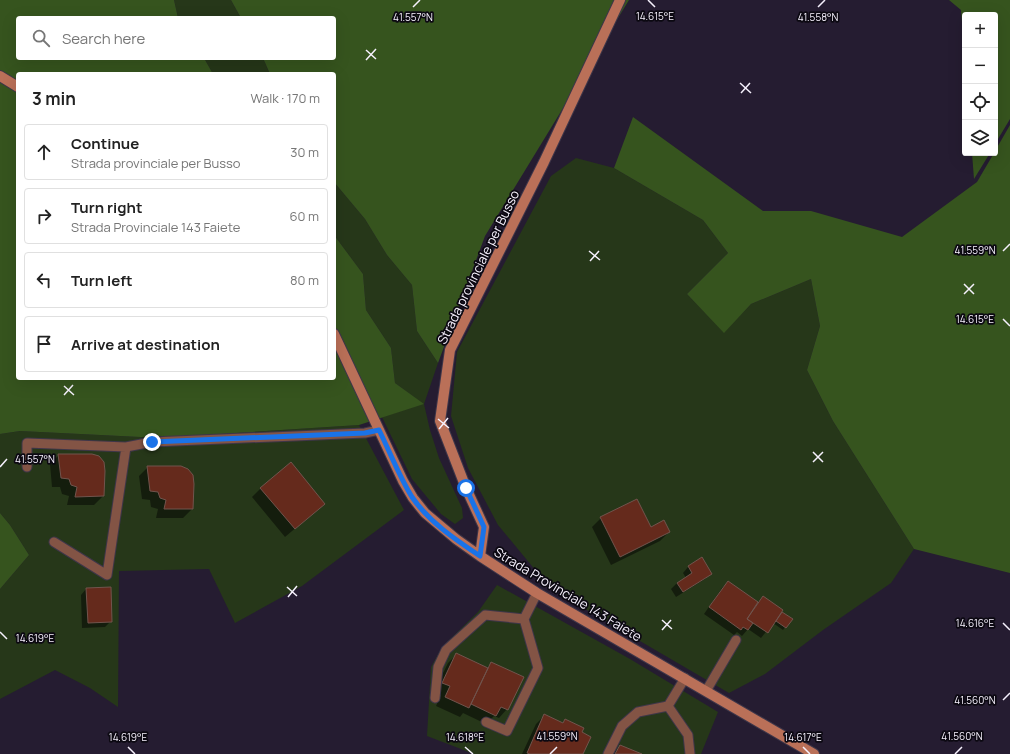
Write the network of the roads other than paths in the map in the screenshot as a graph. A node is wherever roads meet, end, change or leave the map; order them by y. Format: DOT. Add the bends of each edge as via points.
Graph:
graph roads {
  1 [pos="620,0"];
  2 [pos="0,76"];
  3 [pos="16,86"];
  4 [pos="336,338"];
  5 [pos="379,430"];
  6 [pos="126,447"];
  7 [pos="27,467"];
  8 [pos="54,542"];
  9 [pos="480,556"];
  10 [pos="537,593"];
  11 [pos="524,619"];
  12 [pos="736,640"];
  13 [pos="685,678"];
  14 [pos="706,691"];
  15 [pos="435,698"];
  16 [pos="668,706"];
  17 [pos="486,722"];
  18 [pos="608,754"];
  19 [pos="690,754"];
  20 [pos="814,754"];
  1 -- 9 [label="main road, Strada provinciale per Busso" via="544,162 450,350 440,421 484,527"];
  2 -- 3 [label="main road"];
  4 -- 5 [label="main road, Strada Provinciale 143 Faiete"];
  5 -- 6 [label="lane" via="365,433 152,442"];
  5 -- 9 [label="main road, Strada Provinciale 143 Faiete" via="403,481 425,513"];
  6 -- 7 [label="lane" via="27,443"];
  6 -- 8 [label="lane" via="107,575"];
  9 -- 10 [label="main road, Strada Provinciale 143 Faiete"];
  10 -- 11 [label="lane"];
  10 -- 13 [label="main road, Strada Provinciale 143 Faiete"];
  11 -- 15 [label="lane" via="485,615 446,650 438,667"];
  11 -- 17 [label="lane" via="538,668 507,731"];
  12 -- 14 [label="lane"];
  13 -- 14 [label="main road, Strada Provinciale 143 Faiete"];
  13 -- 16 [label="lane"];
  14 -- 20 [label="main road, Strada Provinciale 143 Faiete"];
  16 -- 18 [label="lane" via="638,712 622,726"];
  16 -- 19 [label="lane" via="688,735"];
}
